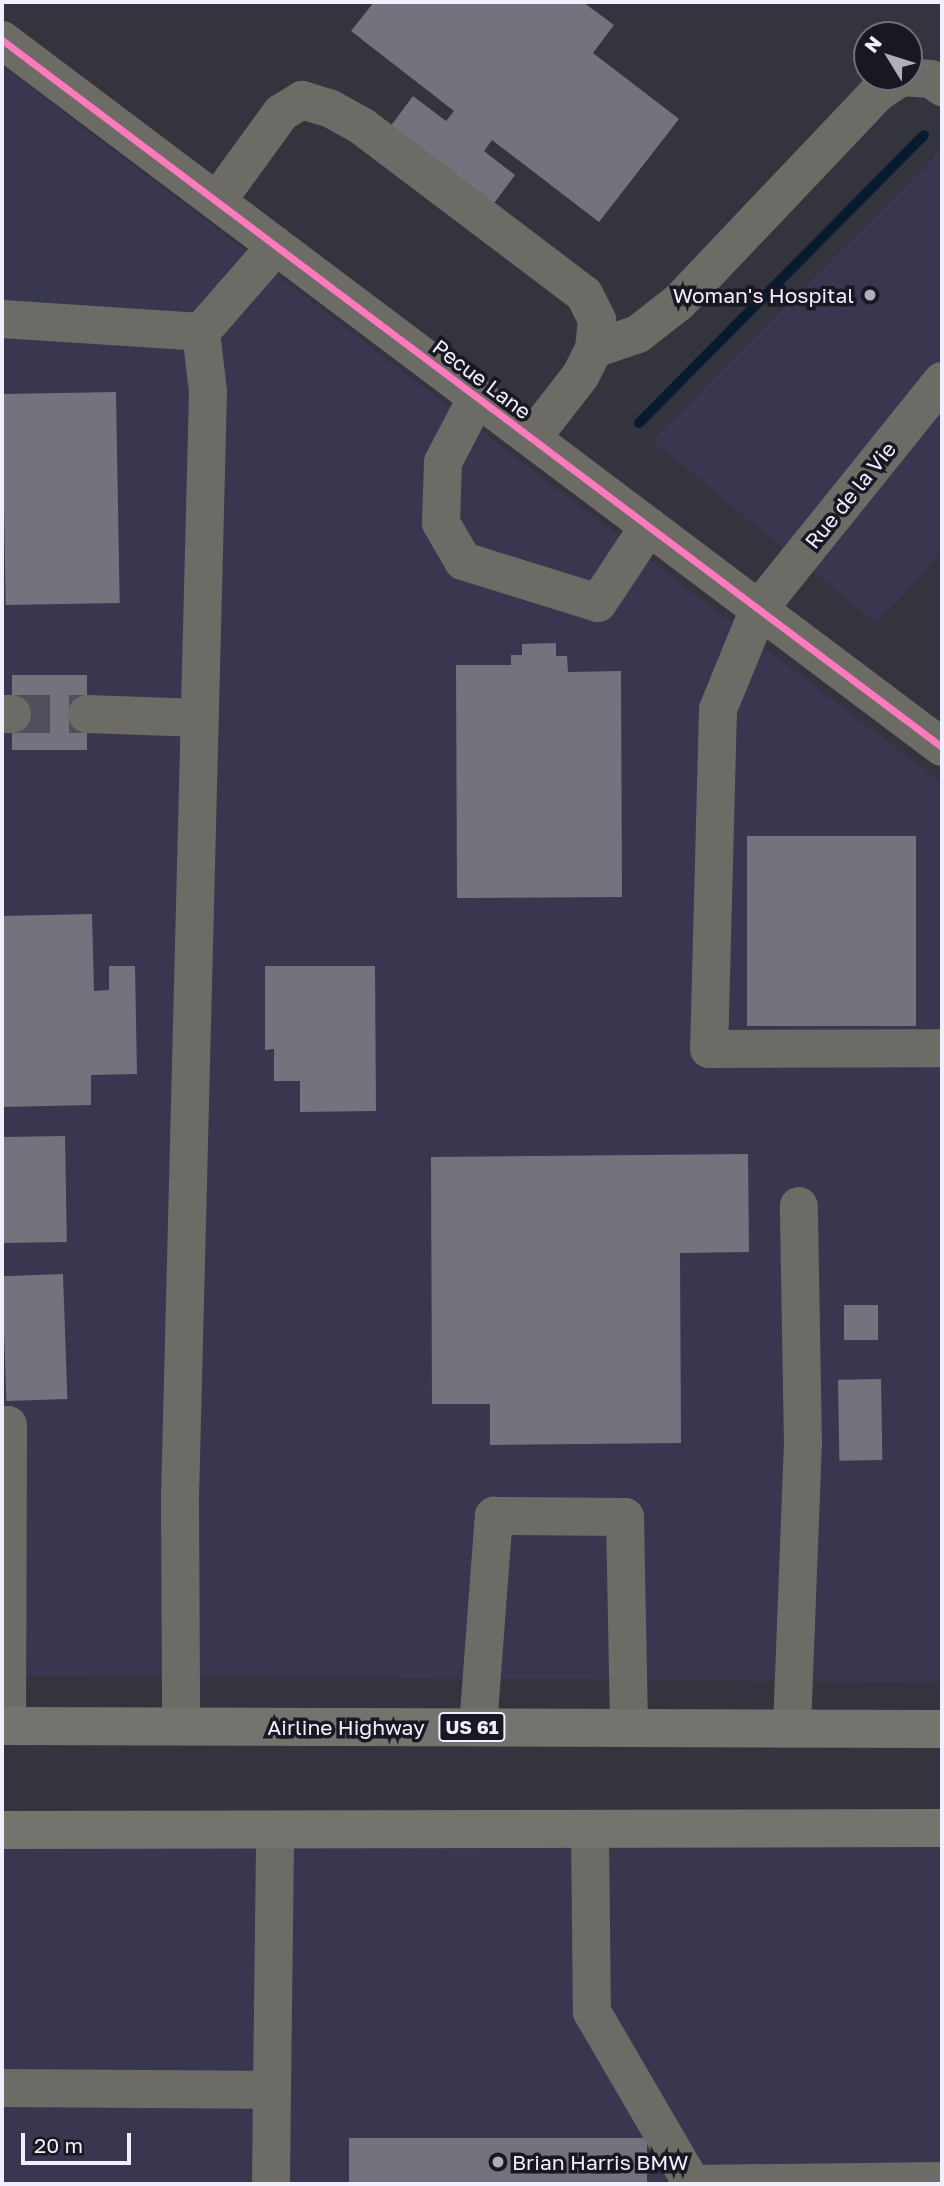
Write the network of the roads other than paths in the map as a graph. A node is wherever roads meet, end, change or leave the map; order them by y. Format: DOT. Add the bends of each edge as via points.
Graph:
graph roads {
  1 [pos="2,40"];
  2 [pos="942,87"];
  3 [pos="217,201"];
  4 [pos="276,246"];
  5 [pos="2,319"];
  6 [pos="201,332"];
  7 [pos="594,349"];
  8 [pos="942,381"];
  9 [pos="477,397"];
  10 [pos="532,438"];
  11 [pos="649,526"];
  12 [pos="759,609"];
  13 [pos="87,714"];
  14 [pos="200,718"];
  15 [pos="942,747"];
  16 [pos="942,1048"];
  17 [pos="799,1206"];
  18 [pos="8,1425"];
  19 [pos="4,1726"];
  20 [pos="181,1726"];
  21 [pos="478,1727"];
  22 [pos="629,1728"];
  23 [pos="792,1728"];
  24 [pos="942,1729"];
  25 [pos="942,1828"];
  26 [pos="2,1830"];
  27 [pos="275,1830"];
  28 [pos="590,1830"];
  29 [pos="2,2088"];
  30 [pos="272,2091"];
  31 [pos="942,2181"];
  32 [pos="271,2184"];
  33 [pos="692,2184"];
  1 -- 3 [label="street, Pecue Lane"];
  2 -- 7 [label="street" via="931,79 902,77 877,93 679,302 638,334"];
  3 -- 4 [label="street, Pecue Lane"];
  3 -- 7 [label="street" via="281,113 302,100 331,109 363,127 584,294 597,320"];
  4 -- 6 [label="street"];
  4 -- 9 [label="street, Pecue Lane"];
  5 -- 6 [label="street"];
  6 -- 14 [label="street" via="208,391"];
  7 -- 10 [label="street" via="581,375"];
  8 -- 12 [label="street, Rue de la Vie"];
  9 -- 10 [label="street, Pecue Lane"];
  9 -- 11 [label="street" via="443,462 441,523 463,561 598,603"];
  10 -- 11 [label="street, Pecue Lane"];
  11 -- 12 [label="street, Pecue Lane"];
  12 -- 15 [label="street, Pecue Lane"];
  12 -- 16 [label="street, Rue de la Vie" via="718,709 709,1049"];
  13 -- 14 [label="street"];
  14 -- 20 [label="street" via="180,1500"];
  17 -- 23 [label="street" via="803,1445"];
  18 -- 19 [label="street"];
  19 -- 20 [label="highway, Airline Highway / US 61"];
  20 -- 21 [label="highway, Airline Highway / US 61"];
  21 -- 22 [label="highway, Airline Highway / US 61"];
  21 -- 22 [label="street" via="494,1516 625,1517"];
  22 -- 23 [label="highway, Airline Highway / US 61"];
  23 -- 24 [label="highway, Airline Highway / US 61"];
  25 -- 28 [label="highway"];
  26 -- 27 [label="highway"];
  27 -- 28 [label="highway"];
  27 -- 30 [label="street"];
  28 -- 33 [label="street" via="592,2012"];
  29 -- 30 [label="street"];
  30 -- 32 [label="street"];
  31 -- 33 [label="street"];
}
